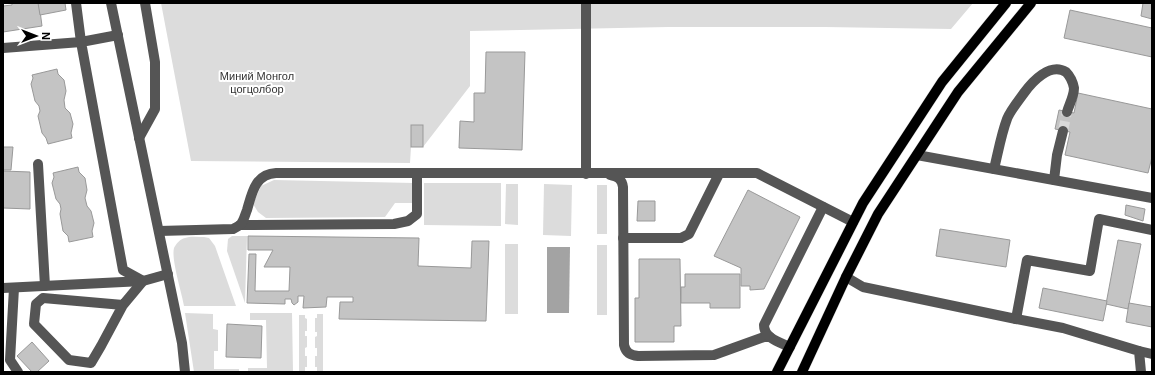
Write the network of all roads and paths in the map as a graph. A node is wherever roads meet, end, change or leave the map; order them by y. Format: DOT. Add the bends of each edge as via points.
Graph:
graph roads {
  1 [pos="76,3"];
  2 [pos="111,3"];
  3 [pos="145,3"];
  4 [pos="586,3"];
  5 [pos="1006,3"];
  6 [pos="1031,3"];
  7 [pos="118,34"];
  8 [pos="81,42"];
  9 [pos="3,48"];
  10 [pos="1067,112"];
  11 [pos="1063,131"];
  12 [pos="139,138"];
  13 [pos="917,155"];
  14 [pos="38,164"];
  15 [pos="994,169"];
  16 [pos="417,174"];
  17 [pos="586,174"];
  18 [pos="608,174"];
  19 [pos="720,174"];
  20 [pos="1054,180"];
  21 [pos="1152,198"];
  22 [pos="822,207"];
  23 [pos="853,222"];
  24 [pos="240,225"];
  25 [pos="159,230"];
  26 [pos="1152,230"];
  27 [pos="623,238"];
  28 [pos="168,274"];
  29 [pos="846,277"];
  30 [pos="143,281"];
  31 [pos="45,286"];
  32 [pos="3,288"];
  33 [pos="14,288"];
  34 [pos="123,305"];
  35 [pos="1016,318"];
  36 [pos="770,337"];
  37 [pos="790,348"];
  38 [pos="1139,351"];
  39 [pos="1152,354"];
  40 [pos="18,372"];
  41 [pos="186,372"];
  42 [pos="777,372"];
  43 [pos="802,372"];
  44 [pos="1141,372"];
  1 -- 8 [label="street"];
  2 -- 7 [label="street"];
  3 -- 12 [label="street" via="155,62 155,109"];
  4 -- 17 [label="street"];
  5 -- 23 [label="main road" via="942,82"];
  6 -- 13 [label="main road" via="958,92"];
  7 -- 8 [label="street"];
  7 -- 12 [label="street"];
  8 -- 9 [label="street"];
  8 -- 30 [label="street" via="123,270"];
  10 -- 15 [label="street" via="1074,89 1068,74 1056,69 1042,74 1031,84 1007,118"];
  11 -- 20 [label="street"];
  12 -- 25 [label="street"];
  13 -- 15 [label="street"];
  13 -- 29 [label="main road" via="878,214"];
  14 -- 31 [label="street"];
  15 -- 20 [label="street"];
  16 -- 17 [label="street"];
  16 -- 24 [label="street" via="262,176 253,191"];
  16 -- 24 [label="street" via="417,214 408,221 394,224"];
  17 -- 18 [label="street"];
  18 -- 19 [label="street"];
  18 -- 27 [label="street" via="616,176 622,182"];
  19 -- 22 [label="street" via="757,173"];
  19 -- 27 [label="street" via="689,234 685,237"];
  20 -- 21 [label="street"];
  22 -- 23 [label="street"];
  22 -- 36 [label="street" via="764,325 765,332"];
  23 -- 37 [label="main road"];
  24 -- 25 [label="street" via="225,230"];
  25 -- 28 [label="street"];
  26 -- 35 [label="street" via="1099,219 1090,271 1027,260"];
  27 -- 36 [label="street" via="624,345 628,353 638,356 714,355"];
  28 -- 30 [label="street"];
  28 -- 41 [label="street"];
  29 -- 35 [label="street" via="863,287"];
  29 -- 43 [label="main road"];
  30 -- 31 [label="street"];
  30 -- 34 [label="street"];
  31 -- 33 [label="street"];
  32 -- 33 [label="street"];
  33 -- 40 [label="street" via="10,360"];
  34 -- 34 [label="street" via="43,298 36,304 34,324 69,360 91,363"];
  35 -- 38 [label="street" via="1063,328"];
  36 -- 37 [label="street"];
  37 -- 42 [label="main road"];
  38 -- 39 [label="street"];
  38 -- 44 [label="street"];
}
